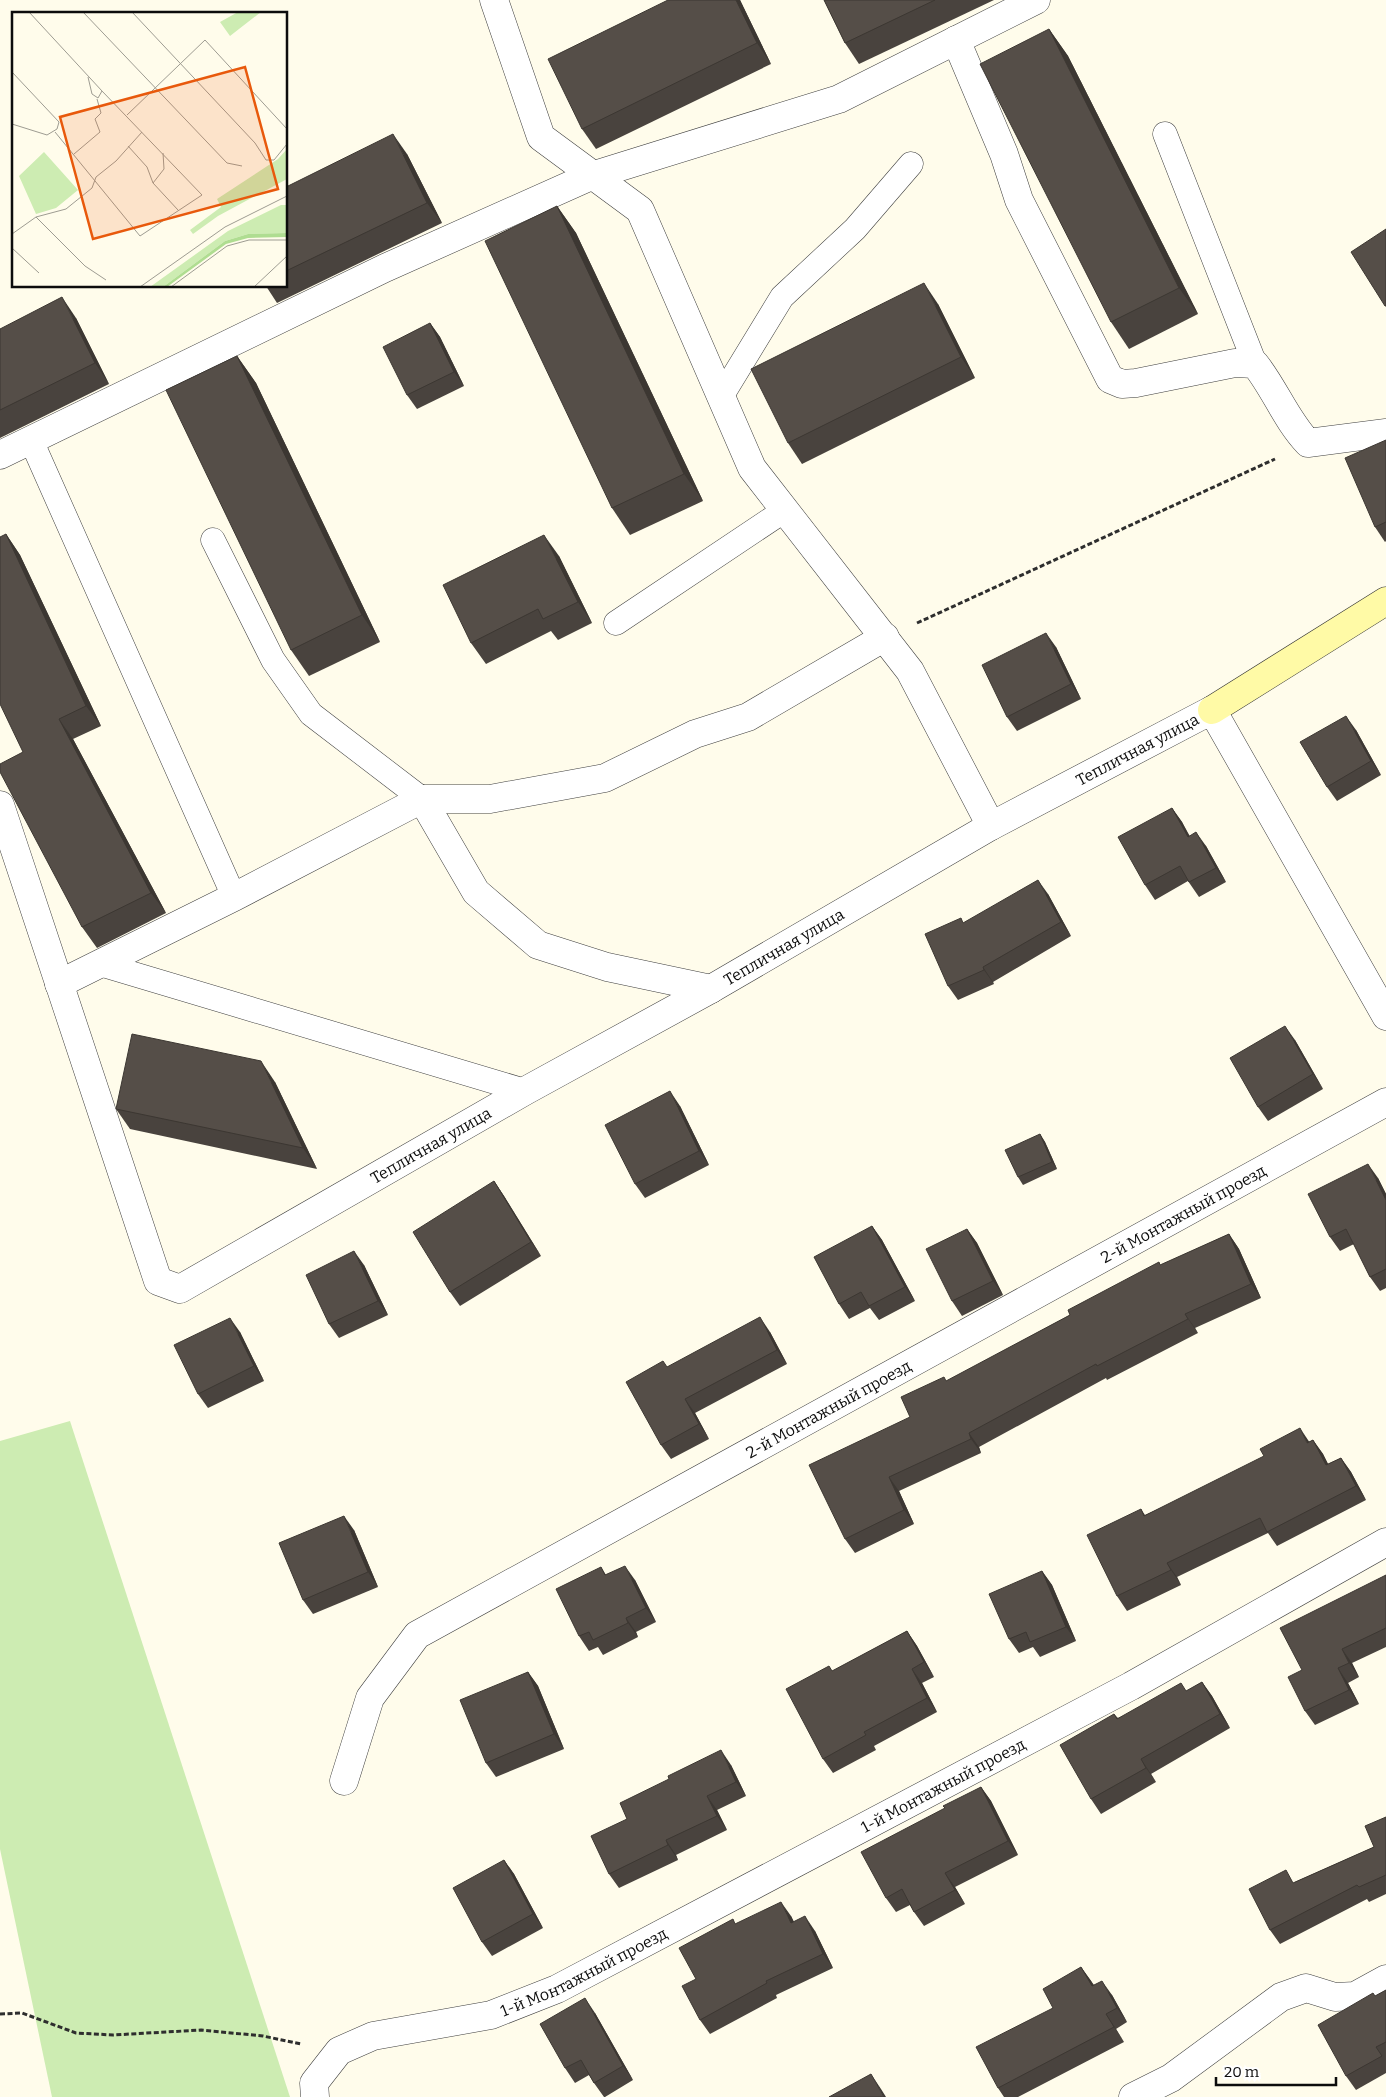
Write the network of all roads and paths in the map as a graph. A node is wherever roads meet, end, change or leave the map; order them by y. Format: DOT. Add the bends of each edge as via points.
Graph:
graph roads {
  1 [pos="494,0"];
  2 [pos="1036,0"];
  3 [pos="956,40"];
  4 [pos="1165,134"];
  5 [pos="911,164"];
  6 [pos="591,176"];
  7 [pos="1255,364"];
  8 [pos="721,397"];
  9 [pos="1386,433"];
  10 [pos="31,440"];
  11 [pos="1308,443"];
  12 [pos="0,455"];
  13 [pos="785,510"];
  14 [pos="213,540"];
  15 [pos="1386,601"];
  16 [pos="616,623"];
  17 [pos="885,637"];
  18 [pos="1212,710"];
  19 [pos="422,799"];
  20 [pos="0,805"];
  21 [pos="991,826"];
  22 [pos="234,898"];
  23 [pos="100,964"];
  24 [pos="60,984"];
  25 [pos="711,989"];
  26 [pos="1386,1016"];
  27 [pos="525,1091"];
  28 [pos="1386,1102"];
  29 [pos="1386,1542"];
  30 [pos="344,1781"];
  31 [pos="1386,1979"];
  32 [pos="0,2014"];
  33 [pos="332,2060"];
  34 [pos="315,2097"];
  35 [pos="1133,2097"];
  1 -- 6 [label="street" via="541,137"];
  2 -- 3 [label="street"];
  3 -- 6 [label="street" via="839,99"];
  3 -- 7 [label="street" via="1004,154 1019,200 1110,379 1122,384 1136,384 1235,363"];
  4 -- 7 [label="lane"];
  5 -- 8 [label="lane" via="855,229 782,297"];
  6 -- 8 [label="street" via="640,210"];
  6 -- 10 [label="street" via="385,268"];
  7 -- 11 [label="street" via="1296,430"];
  8 -- 13 [label="street" via="752,468"];
  9 -- 11 [label="street"];
  10 -- 12 [label="street"];
  10 -- 22 [label="lane"];
  11 -- 17 [label="path"];
  13 -- 16 [label="lane"];
  13 -- 17 [label="street"];
  14 -- 19 [label="lane" via="273,660 311,714"];
  15 -- 18 [label="street, Тепличная улица"];
  17 -- 19 [label="street" via="748,717 695,734 605,778 490,799"];
  17 -- 21 [label="street" via="910,671"];
  18 -- 21 [label="street, Тепличная улица"];
  18 -- 26 [label="street"];
  19 -- 22 [label="street"];
  19 -- 25 [label="street" via="476,892 538,945 607,967"];
  20 -- 24 [label="street"];
  21 -- 25 [label="street, Тепличная улица"];
  22 -- 23 [label="street"];
  23 -- 24 [label="street"];
  23 -- 27 [label="lane"];
  24 -- 27 [label="street, Тепличная улица" via="158,1282 180,1289"];
  25 -- 27 [label="street, Тепличная улица"];
  28 -- 30 [label="street, 2-й Монтажный проезд" via="417,1635 370,1698"];
  29 -- 33 [label="street, 1-й Монтажный проезд" via="1087,1710 557,1989 491,2015 373,2036 339,2051"];
  31 -- 35 [label="street" via="1354,1996 1335,1998 1306,1988 1281,1997 1171,2078"];
  32 -- 33 [label="path" via="22,2013 76,2033 112,2035 201,2030 263,2036 301,2044"];
  33 -- 34 [label="street, 1-й Монтажный проезд" via="314,2083"];
}
